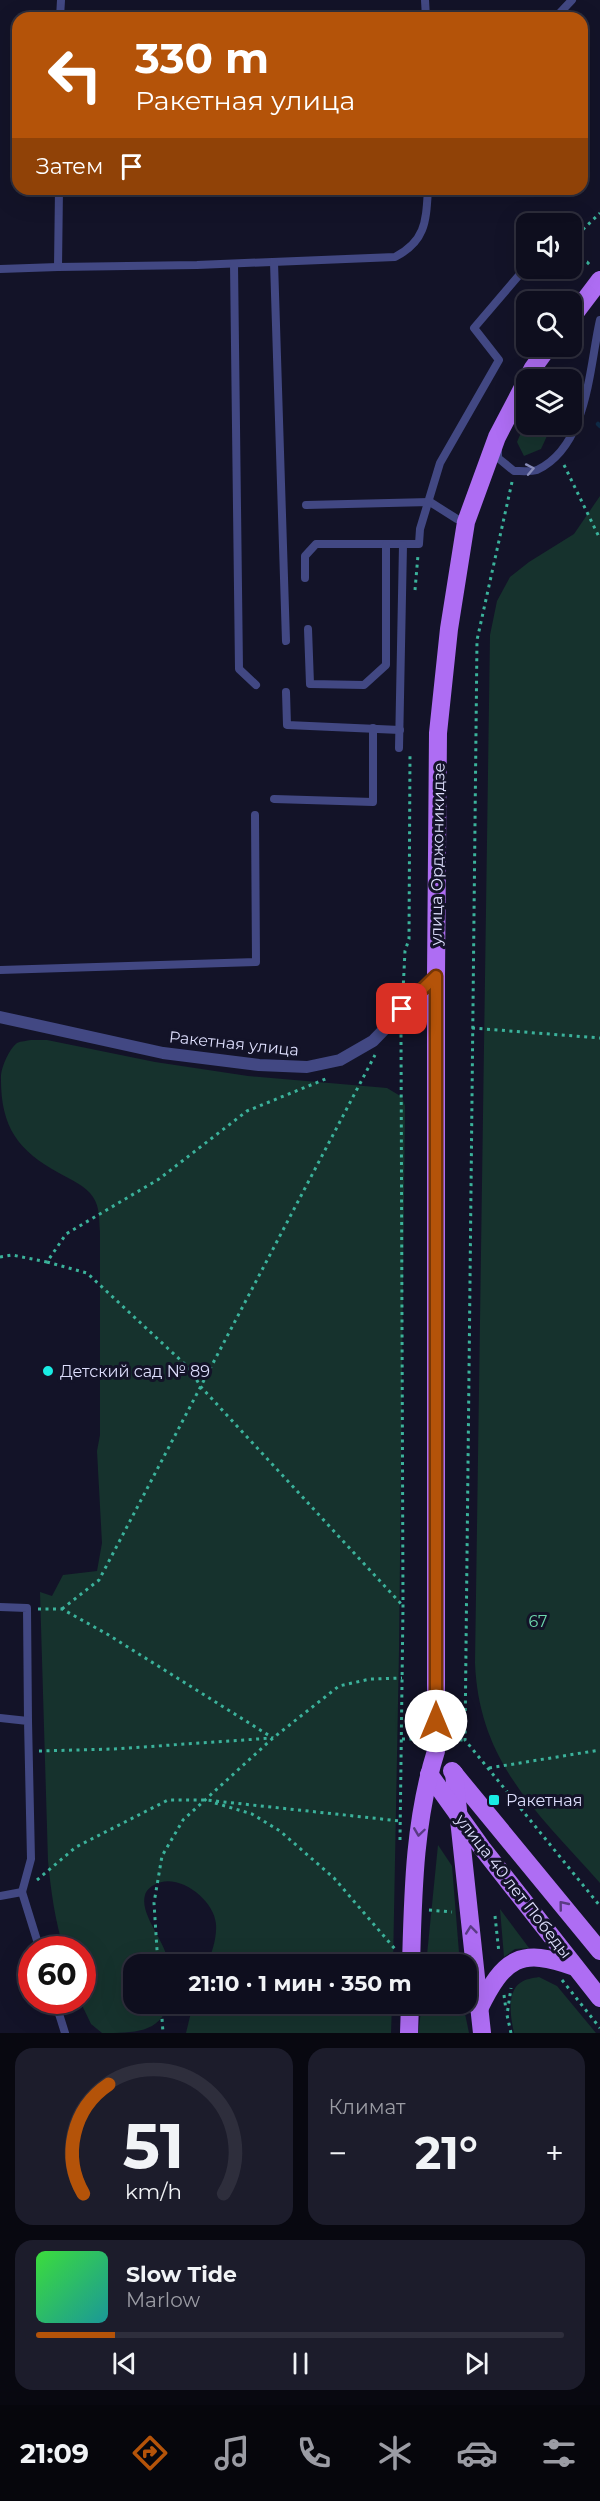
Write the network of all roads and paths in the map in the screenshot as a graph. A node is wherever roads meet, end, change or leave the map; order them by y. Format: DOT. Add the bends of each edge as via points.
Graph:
graph roads {
  1 [pos="572,0"];
  2 [pos="561,12"];
  3 [pos="59,195"];
  4 [pos="427,195"];
  5 [pos="600,213"];
  6 [pos="582,230"];
  7 [pos="274,262"];
  8 [pos="582,262"];
  9 [pos="586,262"];
  10 [pos="234,264"];
  11 [pos="58,267"];
  12 [pos="0,269"];
  13 [pos="516,279"];
  14 [pos="600,280"];
  15 [pos="582,304"];
  16 [pos="600,320"];
  17 [pos="540,357"];
  18 [pos="497,437"];
  19 [pos="559,455"];
  20 [pos="514,471"];
  21 [pos="430,502"];
  22 [pos="306,506"];
  23 [pos="466,522"];
  24 [pos="600,539"];
  25 [pos="387,545"];
  26 [pos="403,545"];
  27 [pos="305,578"];
  28 [pos="308,629"];
  29 [pos="286,640"];
  30 [pos="256,685"];
  31 [pos="286,692"];
  32 [pos="373,728"];
  33 [pos="400,730"];
  34 [pos="399,748"];
  35 [pos="410,750"];
  36 [pos="274,799"];
  37 [pos="255,815"];
  38 [pos="0,970"];
  39 [pos="436,976"];
  40 [pos="402,1009"];
  41 [pos="0,1017"];
  42 [pos="472,1028"];
  43 [pos="600,1038"];
  44 [pos="378,1050"];
  45 [pos="328,1078"];
  46 [pos="0,1257"];
  47 [pos="47,1262"];
  48 [pos="201,1387"];
  49 [pos="403,1606"];
  50 [pos="0,1607"];
  51 [pos="27,1608"];
  52 [pos="62,1609"];
  53 [pos="402,1678"];
  54 [pos="0,1718"];
  55 [pos="28,1721"];
  56 [pos="273,1738"];
  57 [pos="600,1750"];
  58 [pos="29,1751"];
  59 [pos="436,1751"];
  60 [pos="488,1768"];
  61 [pos="454,1773"];
  62 [pos="429,1774"];
  63 [pos="207,1800"];
  64 [pos="459,1816"];
  65 [pos="502,1832"];
  66 [pos="482,1848"];
  67 [pos="22,1892"];
  68 [pos="0,1896"];
  69 [pos="600,1906"];
  70 [pos="427,1910"];
  71 [pos="461,1912"];
  72 [pos="36,1936"];
  73 [pos="397,1950"];
  74 [pos="600,1951"];
  75 [pos="157,1954"];
  76 [pos="411,1954"];
  77 [pos="576,1967"];
  78 [pos="557,1975"];
  79 [pos="512,1982"];
  80 [pos="600,1998"];
  81 [pos="479,2009"];
  82 [pos="60,2014"];
  83 [pos="162,2014"];
  84 [pos="410,2014"];
  85 [pos="600,2028"];
  86 [pos="65,2033"];
  87 [pos="163,2033"];
  88 [pos="409,2033"];
  89 [pos="482,2033"];
  90 [pos="511,2033"];
  1 -- 2 [label="lane"];
  3 -- 11 [label="lane"];
  4 -- 7 [label="lane" via="421,237 395,257"];
  5 -- 6 [label="path"];
  7 -- 10 [label="lane"];
  7 -- 29 [label="lane"];
  8 -- 9 [label="path"];
  10 -- 11 [label="lane"];
  10 -- 30 [label="lane" via="240,669"];
  11 -- 12 [label="lane"];
  13 -- 21 [label="lane" via="474,328 499,360 440,463"];
  14 -- 15 [label="main road"];
  16 -- 19 [label="lane" via="589,388"];
  17 -- 18 [label="main road, улица Орджоникидзе"];
  18 -- 20 [label="lane" via="498,458"];
  18 -- 23 [label="main road, улица Орджоникидзе"];
  20 -- 19 [label="lane, one-way" via="535,471"];
  19 -- 24 [label="path"];
  20 -- 42 [label="path" via="477,640"];
  21 -- 22 [label="lane"];
  21 -- 23 [label="lane"];
  21 -- 26 [label="lane" via="419,544"];
  23 -- 39 [label="main road, улица Орджоникидзе" via="438,733"];
  25 -- 26 [label="lane"];
  25 -- 27 [label="lane" via="316,544 305,556"];
  25 -- 28 [label="lane" via="386,666 364,685 310,684"];
  26 -- 33 [label="lane"];
  31 -- 32 [label="lane" via="287,725"];
  32 -- 33 [label="lane"];
  32 -- 36 [label="lane" via="373,802"];
  33 -- 34 [label="lane"];
  35 -- 40 [label="path" via="409,939"];
  37 -- 38 [label="lane" via="256,962"];
  39 -- 40 [label="street, Ракетная улица"];
  39 -- 59 [label="main road, улица Орджоникидзе"];
  40 -- 41 [label="street, Ракетная улица" via="373,1041 340,1060 307,1067 163,1053"];
  40 -- 49 [label="path"];
  42 -- 43 [label="path"];
  42 -- 60 [label="path" via="465,1740"];
  44 -- 48 [label="path"];
  45 -- 47 [label="path" via="247,1111 159,1179 66,1234"];
  46 -- 47 [label="path" via="12,1255"];
  47 -- 48 [label="path" via="87,1273 190,1369"];
  48 -- 49 [label="path"];
  48 -- 52 [label="path" via="99,1580"];
  49 -- 53 [label="path"];
  50 -- 51 [label="lane"];
  51 -- 52 [label="path"];
  51 -- 55 [label="lane"];
  52 -- 56 [label="path"];
  53 -- 56 [label="path" via="370,1679 339,1686"];
  53 -- 63 [label="path" via="400,1821"];
  54 -- 55 [label="lane"];
  55 -- 58 [label="lane"];
  56 -- 58 [label="path"];
  56 -- 63 [label="path"];
  57 -- 60 [label="path"];
  58 -- 67 [label="lane" via="31,1859"];
  59 -- 61 [label="main road"];
  59 -- 62 [label="main road, улица Орджоникидзе"];
  60 -- 69 [label="path"];
  61 -- 64 [label="main road"];
  61 -- 65 [label="main road, улица 40 лет Победы"];
  62 -- 64 [label="main road, улица 40 лет Победы"];
  62 -- 76 [label="main road, улица Орджоникидзе, one-way" via="414,1867"];
  63 -- 67 [label="path" via="168,1800 76,1846"];
  63 -- 73 [label="path" via="252,1814 280,1831 334,1878"];
  63 -- 75 [label="path" via="183,1820 162,1856 154,1903"];
  64 -- 66 [label="main road, улица 40 лет Победы"];
  81 -- 64 [label="main road, one-way"];
  65 -- 66 [label="main road"];
  74 -- 65 [label="main road, улица 40 лет Победы, one-way"];
  66 -- 77 [label="main road, улица 40 лет Победы"];
  67 -- 68 [label="lane"];
  67 -- 72 [label="lane"];
  70 -- 71 [label="path"];
  77 -- 80 [label="main road, улица 40 лет Победы"];
  77 -- 81 [label="main road" via="533,1956 518,1959 490,1986"];
  78 -- 85 [label="path"];
  79 -- 90 [label="path" via="507,2015"];
  81 -- 89 [label="main road"];
  82 -- 86 [label="lane"];
  83 -- 87 [label="path"];
  84 -- 88 [label="main road"];
}
